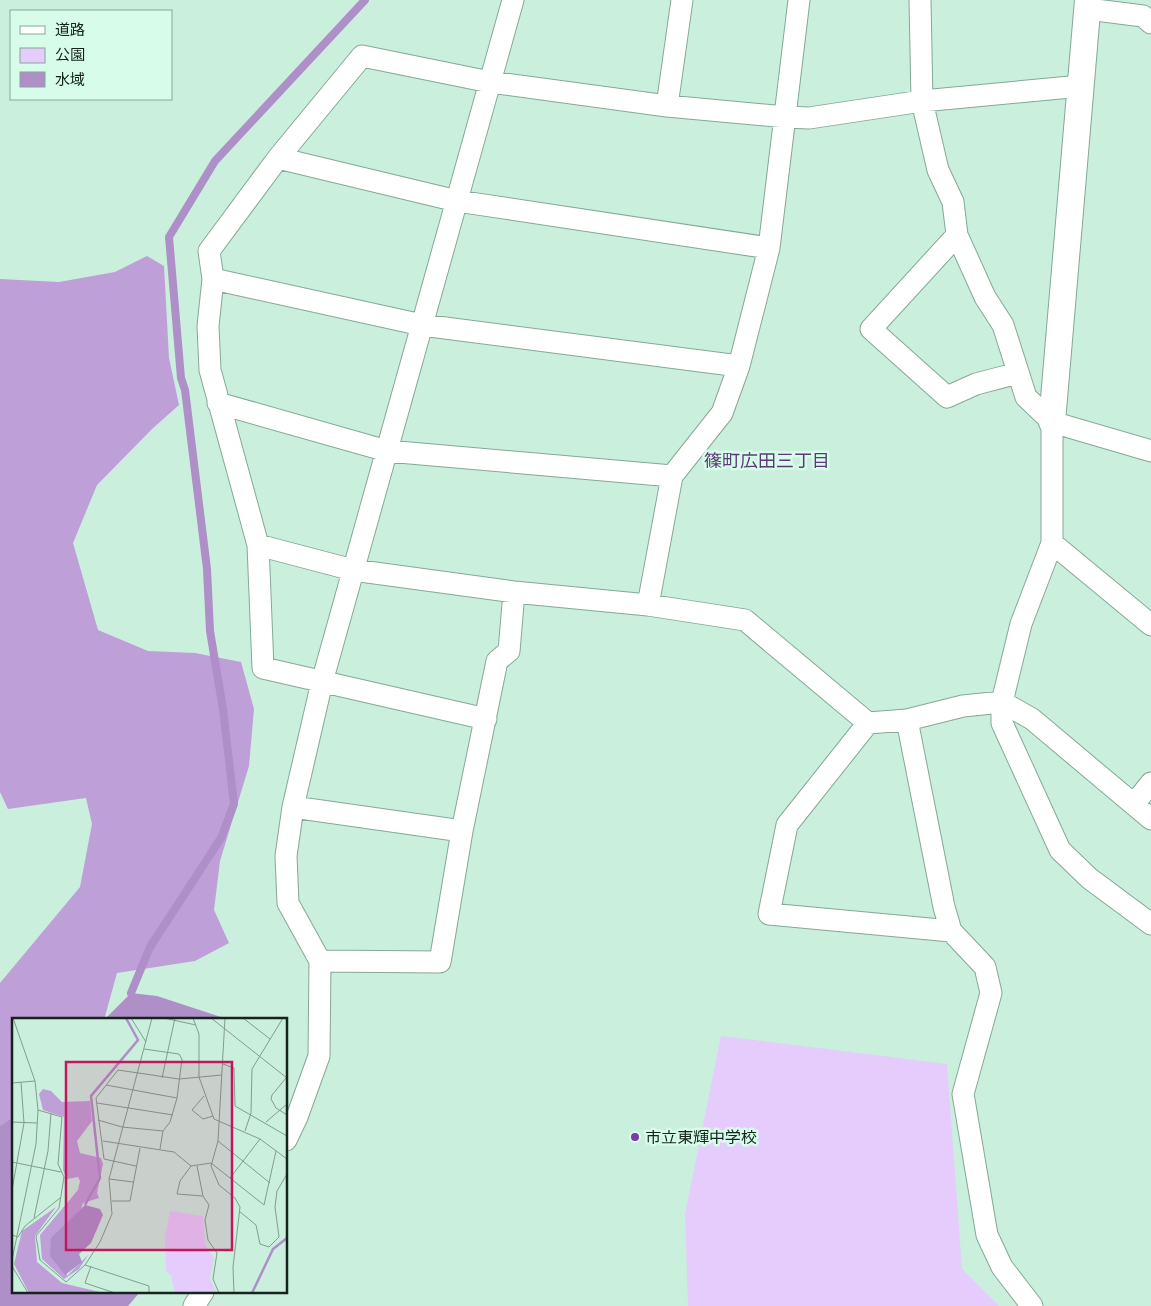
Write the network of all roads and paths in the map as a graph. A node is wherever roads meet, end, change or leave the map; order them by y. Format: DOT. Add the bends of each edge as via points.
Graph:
graph roads {
  1 [pos="513,0"];
  2 [pos="682,0"];
  3 [pos="799,0"];
  4 [pos="920,0"];
  5 [pos="1088,5"];
  6 [pos="1151,23"];
  7 [pos="490,82"];
  8 [pos="1081,86"];
  9 [pos="922,101"];
  10 [pos="667,106"];
  11 [pos="786,117"];
  12 [pos="278,158"];
  13 [pos="457,201"];
  14 [pos="957,235"];
  15 [pos="769,248"];
  16 [pos="213,279"];
  17 [pos="422,325"];
  18 [pos="739,366"];
  19 [pos="1018,373"];
  20 [pos="218,403"];
  21 [pos="1052,422"];
  22 [pos="387,450"];
  23 [pos="1151,451"];
  24 [pos="672,476"];
  25 [pos="1052,543"];
  26 [pos="258,546"];
  27 [pos="353,570"];
  28 [pos="514,592"];
  29 [pos="648,605"];
  30 [pos="1151,625"];
  31 [pos="322,682"];
  32 [pos="1002,702"];
  33 [pos="486,719"];
  34 [pos="908,720"];
  35 [pos="868,722"];
  36 [pos="1151,782"];
  37 [pos="1134,804"];
  38 [pos="293,807"];
  39 [pos="1151,819"];
  40 [pos="462,831"];
  41 [pos="1151,924"];
  42 [pos="951,931"];
  43 [pos="320,961"];
  44 [pos="288,1136"];
  45 [pos="202,1294"];
  46 [pos="194,1306"];
  47 [pos="1032,1306"];
  1 -- 7 [label="street"];
  2 -- 10 [label="street"];
  3 -- 11 [label="street"];
  4 -- 9 [label="street"];
  5 -- 6 [label="street" via="1143,16"];
  5 -- 8 [label="street"];
  7 -- 10 [label="street"];
  7 -- 12 [label="street" via="362,56"];
  7 -- 13 [label="street"];
  8 -- 9 [label="street"];
  8 -- 21 [label="street"];
  9 -- 11 [label="street" via="810,118"];
  9 -- 14 [label="street" via="938,170 953,202"];
  10 -- 11 [label="street"];
  11 -- 15 [label="street"];
  12 -- 13 [label="street"];
  12 -- 16 [label="street" via="209,251"];
  13 -- 15 [label="street"];
  13 -- 17 [label="street"];
  14 -- 19 [label="street" via="985,297 1003,325"];
  14 -- 19 [label="street" via="871,329 947,397 976,384"];
  15 -- 18 [label="street"];
  16 -- 17 [label="street"];
  16 -- 20 [label="street" via="208,326 210,370"];
  17 -- 18 [label="street"];
  17 -- 22 [label="street"];
  18 -- 24 [label="street" via="722,413"];
  19 -- 21 [label="street" via="1026,397"];
  20 -- 22 [label="street"];
  20 -- 26 [label="street"];
  21 -- 23 [label="street"];
  21 -- 25 [label="street"];
  22 -- 24 [label="street"];
  22 -- 27 [label="street"];
  24 -- 29 [label="street"];
  25 -- 30 [label="street"];
  25 -- 32 [label="street" via="1022,624"];
  26 -- 27 [label="street"];
  26 -- 31 [label="street" via="262,668"];
  27 -- 28 [label="street"];
  27 -- 31 [label="street"];
  28 -- 29 [label="street"];
  28 -- 33 [label="street" via="509,651 498,661"];
  29 -- 35 [label="street" via="745,620"];
  31 -- 33 [label="street"];
  31 -- 38 [label="street"];
  32 -- 34 [label="street" via="963,706"];
  32 -- 37 [label="street" via="1032,719"];
  32 -- 41 [label="street" via="1002,723 1060,850 1089,878"];
  33 -- 40 [label="street"];
  34 -- 35 [label="street"];
  34 -- 42 [label="street"];
  35 -- 42 [label="street" via="787,826 769,914"];
  36 -- 37 [label="street"];
  37 -- 39 [label="street"];
  38 -- 40 [label="street"];
  38 -- 43 [label="street" via="286,856 288,903"];
  40 -- 43 [label="street" via="440,962"];
  42 -- 47 [label="street" via="985,967 991,993 963,1094 987,1235 1002,1267"];
  43 -- 44 [label="street" via="319,1056"];
  45 -- 46 [label="street"];
}
